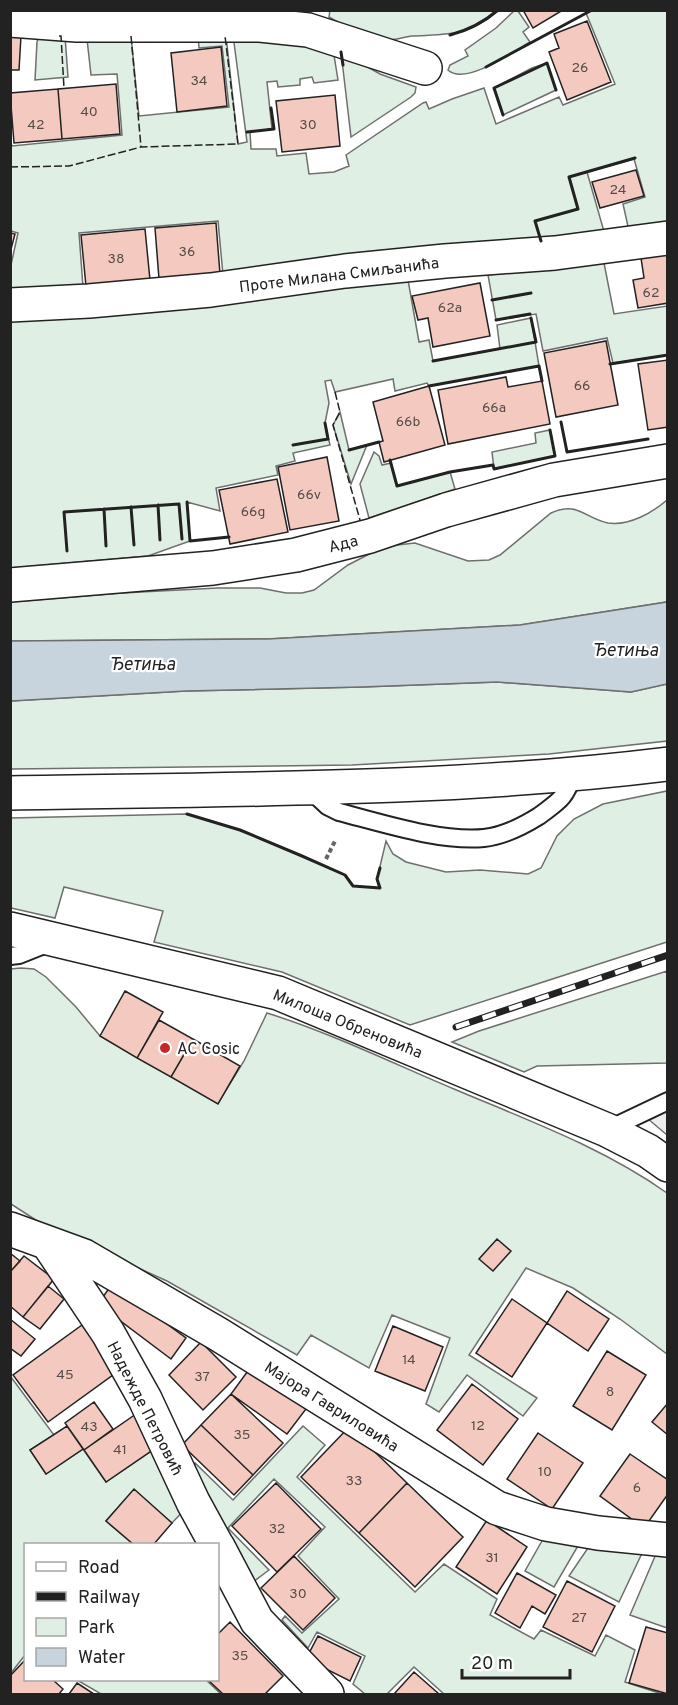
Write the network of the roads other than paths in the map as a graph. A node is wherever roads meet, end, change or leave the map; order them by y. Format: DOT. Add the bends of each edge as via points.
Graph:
graph roads {
  1 [pos="10,20"];
  2 [pos="425,68"];
  3 [pos="668,238"];
  4 [pos="10,305"];
  5 [pos="668,461"];
  6 [pos="10,585"];
  7 [pos="668,764"];
  8 [pos="573,775"];
  9 [pos="308,787"];
  10 [pos="10,793"];
  11 [pos="10,928"];
  12 [pos="58,939"];
  13 [pos="10,956"];
  14 [pos="668,1101"];
  15 [pos="607,1130"];
  16 [pos="668,1165"];
  17 [pos="10,1229"];
  18 [pos="49,1245"];
  19 [pos="668,1540"];
  20 [pos="215,1543"];
  21 [pos="219,1550"];
  22 [pos="327,1695"];
  1 -- 2 [label="street" via="77,25 260,25 308,30"];
  3 -- 4 [label="street, Проте Милана Смиљанића" via="555,253 345,271 211,290"];
  5 -- 6 [label="street, Ада" via="554,480 296,555 213,568"];
  7 -- 8 [label="street"];
  8 -- 9 [label="street"];
  8 -- 9 [label="lane" via="566,794 557,803 506,833 485,838 424,833 339,812"];
  9 -- 10 [label="street"];
  11 -- 12 [label="street, Милоша Обреновића"];
  12 -- 13 [label="lane"];
  12 -- 15 [label="street, Милоша Обреновића" via="278,993"];
  14 -- 15 [label="lane"];
  15 -- 16 [label="street, Милоша Обреновића"];
  17 -- 18 [label="street, Мајора Гавриловића"];
  18 -- 19 [label="street, Мајора Гавриловића" via="84,1256 207,1328 497,1508 546,1524"];
  18 -- 20 [label="street, Надежде Петровић" via="108,1333 145,1399"];
  21 -- 22 [label="street, Надежде Петровић" via="257,1621"];
}
